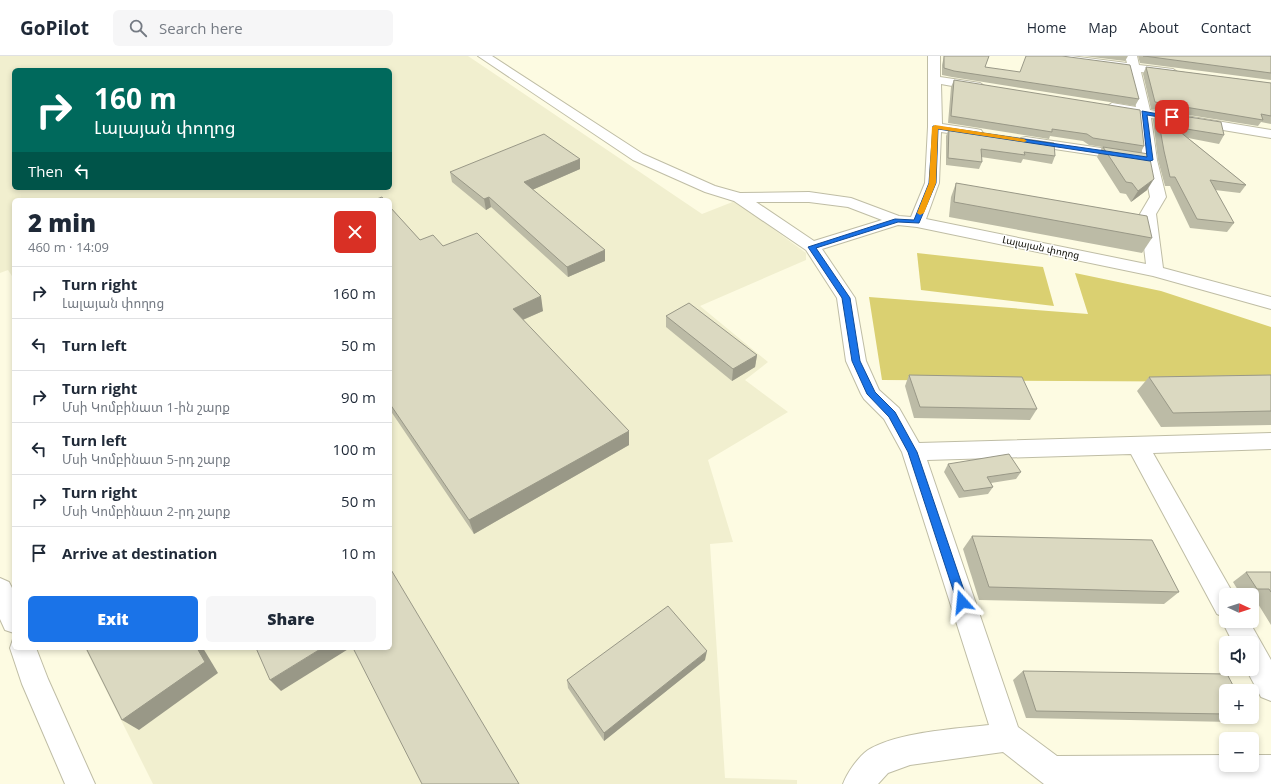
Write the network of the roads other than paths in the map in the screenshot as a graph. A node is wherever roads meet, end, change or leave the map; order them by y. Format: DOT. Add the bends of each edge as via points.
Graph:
graph roads {
  1 [pos="484,56"];
  2 [pos="934,56"];
  3 [pos="1045,56"];
  4 [pos="1132,62"];
  5 [pos="1186,74"];
  6 [pos="933,79"];
  7 [pos="996,89"];
  8 [pos="1097,105"];
  9 [pos="1144,112"];
  10 [pos="935,127"];
  11 [pos="1271,134"];
  12 [pos="989,135"];
  13 [pos="1012,139"];
  14 [pos="1150,160"];
  15 [pos="738,198"];
  16 [pos="897,220"];
  17 [pos="917,222"];
  18 [pos="812,247"];
  19 [pos="1155,270"];
  20 [pos="1271,303"];
  21 [pos="1271,442"];
  22 [pos="1137,445"];
  23 [pos="912,452"];
  24 [pos="0,590"];
  25 [pos="1219,593"];
  26 [pos="12,617"];
  27 [pos="25,650"];
  28 [pos="1259,666"];
  29 [pos="1271,687"];
  30 [pos="1007,737"];
  31 [pos="1271,770"];
  32 [pos="1058,778"];
  33 [pos="80,784"];
  34 [pos="858,784"];
  1 -- 15 [label="street" via="638,157 710,189"];
  2 -- 6 [label="street"];
  3 -- 4 [label="street"];
  4 -- 5 [label="street"];
  4 -- 9 [label="street"];
  6 -- 7 [label="street"];
  6 -- 10 [label="street"];
  8 -- 9 [label="street"];
  9 -- 11 [label="street"];
  9 -- 14 [label="street"];
  10 -- 12 [label="street"];
  10 -- 17 [label="street" via="932,183"];
  13 -- 14 [label="street"];
  14 -- 19 [label="street" via="1158,198 1148,214"];
  15 -- 16 [label="street" via="816,198 851,203"];
  15 -- 18 [label="street"];
  16 -- 17 [label="street, Լալայան փողոց"];
  16 -- 18 [label="street, Լալայան փողոց"];
  17 -- 19 [label="street, Լալայան փողոց"];
  18 -- 23 [label="street" via="846,298 856,361 871,394 892,414"];
  19 -- 20 [label="street, Լալայան փողոց"];
  21 -- 22 [label="street"];
  22 -- 23 [label="street"];
  22 -- 25 [label="street"];
  23 -- 30 [label="street"];
  24 -- 26 [label="street"];
  27 -- 33 [label="street" via="36,684"];
  28 -- 29 [label="street"];
  30 -- 32 [label="street"];
  30 -- 34 [label="street" via="910,750 878,761"];
  31 -- 32 [label="street"];
}
